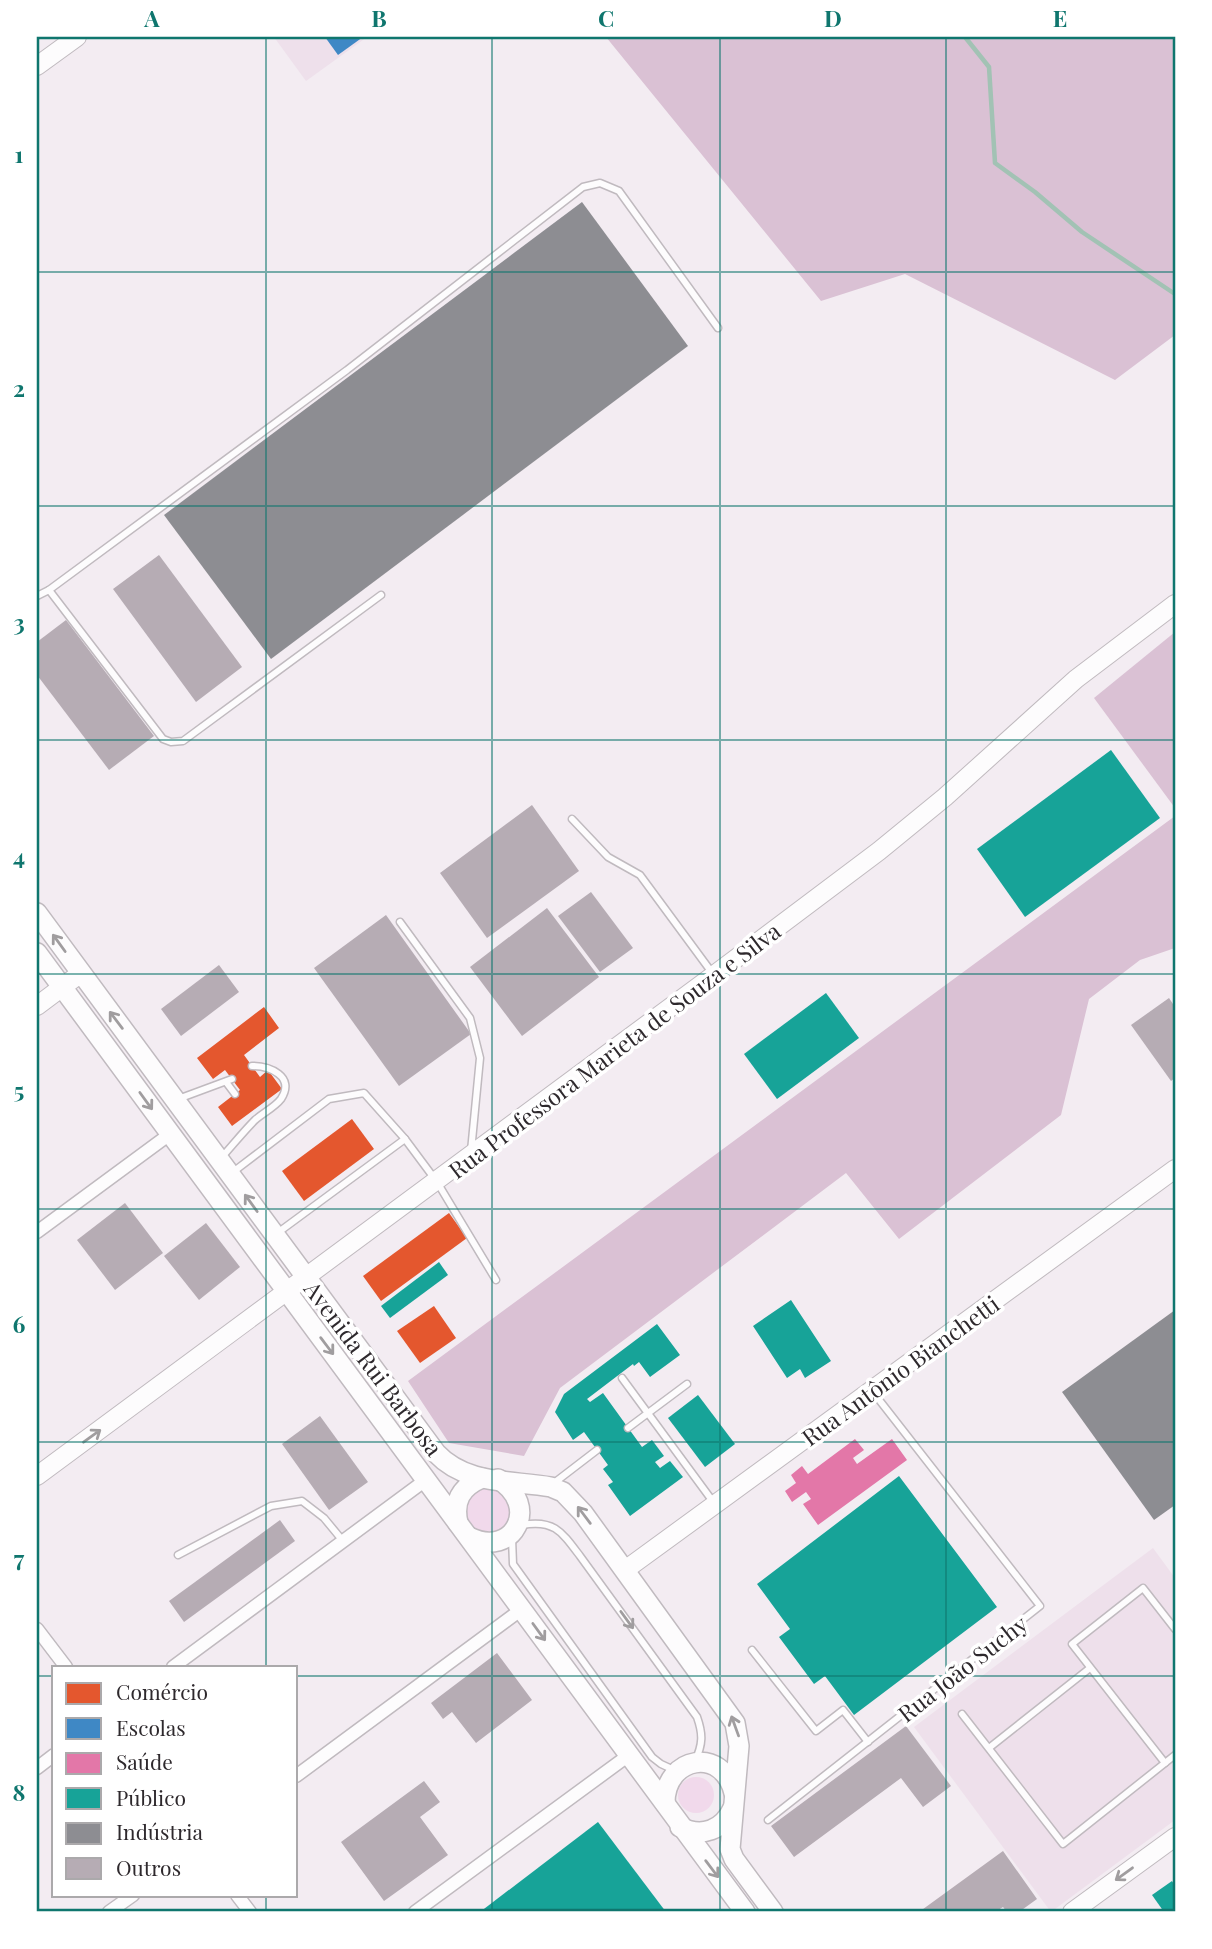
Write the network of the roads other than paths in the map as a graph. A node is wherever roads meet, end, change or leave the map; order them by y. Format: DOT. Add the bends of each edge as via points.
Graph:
graph roads {
  1 [pos="77,37"];
  2 [pos="37,66"];
  3 [pos="718,328"];
  4 [pos="49,590"];
  5 [pos="381,595"];
  6 [pos="37,596"];
  7 [pos="1175,604"];
  8 [pos="572,819"];
  9 [pos="37,913"];
  10 [pos="400,922"];
  11 [pos="37,953"];
  12 [pos="81,973"];
  13 [pos="715,975"];
  14 [pos="62,987"];
  15 [pos="37,1006"];
  16 [pos="252,1066"];
  17 [pos="235,1094"];
  18 [pos="176,1100"];
  19 [pos="250,1113"];
  20 [pos="255,1121"];
  21 [pos="170,1134"];
  22 [pos="405,1139"];
  23 [pos="470,1156"];
  24 [pos="225,1167"];
  25 [pos="1175,1169"];
  26 [pos="437,1182"];
  27 [pos="37,1232"];
  28 [pos="274,1235"];
  29 [pos="306,1278"];
  30 [pos="496,1280"];
  31 [pos="286,1292"];
  32 [pos="622,1378"];
  33 [pos="687,1384"];
  34 [pos="872,1390"];
  35 [pos="648,1413"];
  36 [pos="628,1427"];
  37 [pos="597,1450"];
  38 [pos="37,1476"];
  39 [pos="427,1479"];
  40 [pos="490,1479"];
  41 [pos="549,1487"];
  42 [pos="715,1504"];
  43 [pos="515,1529"];
  44 [pos="463,1531"];
  45 [pos="343,1541"];
  46 [pos="178,1555"];
  47 [pos="625,1570"];
  48 [pos="522,1609"];
  49 [pos="37,1629"];
  50 [pos="1175,1629"];
  51 [pos="752,1650"];
  52 [pos="65,1666"];
  53 [pos="174,1666"];
  54 [pos="1090,1668"];
  55 [pos="962,1714"];
  56 [pos="868,1742"];
  57 [pos="989,1748"];
  58 [pos="629,1755"];
  59 [pos="1175,1755"];
  60 [pos="52,1757"];
  61 [pos="1165,1763"];
  62 [pos="685,1767"];
  63 [pos="37,1768"];
  64 [pos="298,1775"];
  65 [pos="734,1801"];
  66 [pos="665,1803"];
  67 [pos="768,1820"];
  68 [pos="680,1827"];
  69 [pos="1175,1837"];
  70 [pos="132,1896"];
  71 [pos="238,1896"];
  72 [pos="109,1912"];
  73 [pos="250,1912"];
  74 [pos="415,1912"];
  75 [pos="743,1912"];
  76 [pos="772,1912"];
  77 [pos="1072,1912"];
  1 -- 2 [label="street"];
  3 -- 4 [label="lane" via="619,191 600,183 583,187 347,370"];
  4 -- 5 [label="lane" via="163,739 172,742 183,741"];
  4 -- 6 [label="lane"];
  7 -- 13 [label="street, Rua Professora Marieta de Souza e Silva" via="1076,679 914,823"];
  8 -- 13 [label="lane" via="608,857 639,876"];
  12 -- 9 [label="main road, Avenida Rui Barbosa, one-way"];
  10 -- 23 [label="lane" via="470,1018 480,1058"];
  11 -- 14 [label="main road, Avenida Rui Barbosa"];
  12 -- 14 [label="street"];
  18 -- 12 [label="main road, Avenida Rui Barbosa, one-way"];
  13 -- 23 [label="street, Rua Professora Marieta de Souza e Silva"];
  14 -- 15 [label="street"];
  14 -- 21 [label="main road, Avenida Rui Barbosa, one-way"];
  16 -- 20 [label="lane" via="274,1069 285,1089 281,1099"];
  17 -- 18 [label="lane" via="229,1080"];
  18 -- 24 [label="main road, Avenida Rui Barbosa"];
  19 -- 20 [label="lane"];
  20 -- 24 [label="lane"];
  21 -- 27 [label="street"];
  21 -- 31 [label="main road, Avenida Rui Barbosa"];
  22 -- 24 [label="lane" via="364,1093 329,1099"];
  22 -- 26 [label="lane"];
  22 -- 28 [label="lane"];
  23 -- 26 [label="street, Rua Professora Marieta de Souza e Silva"];
  28 -- 24 [label="main road, Avenida Rui Barbosa, one-way"];
  25 -- 34 [label="street, Rua Antônio Bianchetti"];
  26 -- 29 [label="street, Rua Professora Marieta de Souza e Silva"];
  26 -- 30 [label="lane"];
  28 -- 29 [label="main road, Avenida Rui Barbosa"];
  29 -- 31 [label="street, Rua Professora Marieta de Souza e Silva"];
  29 -- 40 [label="main road, Avenida Rui Barbosa" via="436,1453 464,1474"];
  38 -- 31 [label="street, Rua Professora Marieta de Souza e Silva, one-way"];
  31 -- 39 [label="main road, Avenida Rui Barbosa, one-way"];
  32 -- 35 [label="lane"];
  33 -- 35 [label="lane"];
  34 -- 42 [label="street, Rua Antônio Bianchetti"];
  34 -- 56 [label="lane, Rua João Suchy" via="1040,1606"];
  35 -- 36 [label="lane"];
  35 -- 42 [label="lane"];
  37 -- 41 [label="lane"];
  39 -- 44 [label="main road, Avenida Rui Barbosa"];
  39 -- 45 [label="street"];
  40 -- 41 [label="main road, Avenida Rui Barbosa"];
  40 -- 43 [label="main road" via="510,1486 518,1498 521,1512"];
  40 -- 44 [label="main road" via="468,1484 459,1495 455,1510"];
  47 -- 41 [label="main road, Avenida Rui Barbosa, one-way" via="572,1500"];
  42 -- 47 [label="street, Rua Antônio Bianchetti"];
  43 -- 44 [label="main road" via="492,1544 480,1543"];
  43 -- 62 [label="lane" via="513,1564 652,1757 661,1764"];
  43 -- 62 [label="lane, one-way" via="539,1524 561,1530 697,1717 701,1748"];
  44 -- 48 [label="main road, Avenida Rui Barbosa"];
  45 -- 46 [label="lane" via="302,1501 271,1506"];
  45 -- 53 [label="street"];
  65 -- 47 [label="main road, Avenida Rui Barbosa, one-way" via="739,1746 735,1723"];
  48 -- 58 [label="main road, Avenida Rui Barbosa, one-way"];
  48 -- 64 [label="street"];
  49 -- 52 [label="street"];
  50 -- 54 [label="lane" via="1143,1588 1072,1644"];
  51 -- 56 [label="lane" via="816,1731 843,1710"];
  54 -- 57 [label="lane"];
  54 -- 61 [label="lane"];
  55 -- 57 [label="lane"];
  56 -- 67 [label="lane, Rua João Suchy"];
  57 -- 61 [label="lane" via="1063,1844"];
  58 -- 66 [label="main road, Avenida Rui Barbosa"];
  58 -- 74 [label="street"];
  59 -- 61 [label="lane"];
  60 -- 63 [label="street"];
  62 -- 65 [label="main road" via="713,1764 721,1769 728,1776"];
  62 -- 66 [label="main road" via="669,1780"];
  65 -- 68 [label="main road" via="725,1822 711,1831"];
  65 -- 76 [label="main road, Avenida Rui Barbosa" via="730,1849"];
  66 -- 68 [label="main road, Avenida Rui Barbosa"];
  68 -- 75 [label="main road, Avenida Rui Barbosa, one-way"];
  69 -- 77 [label="street, one-way"];
  70 -- 72 [label="street"];
  71 -- 73 [label="street"];
}
